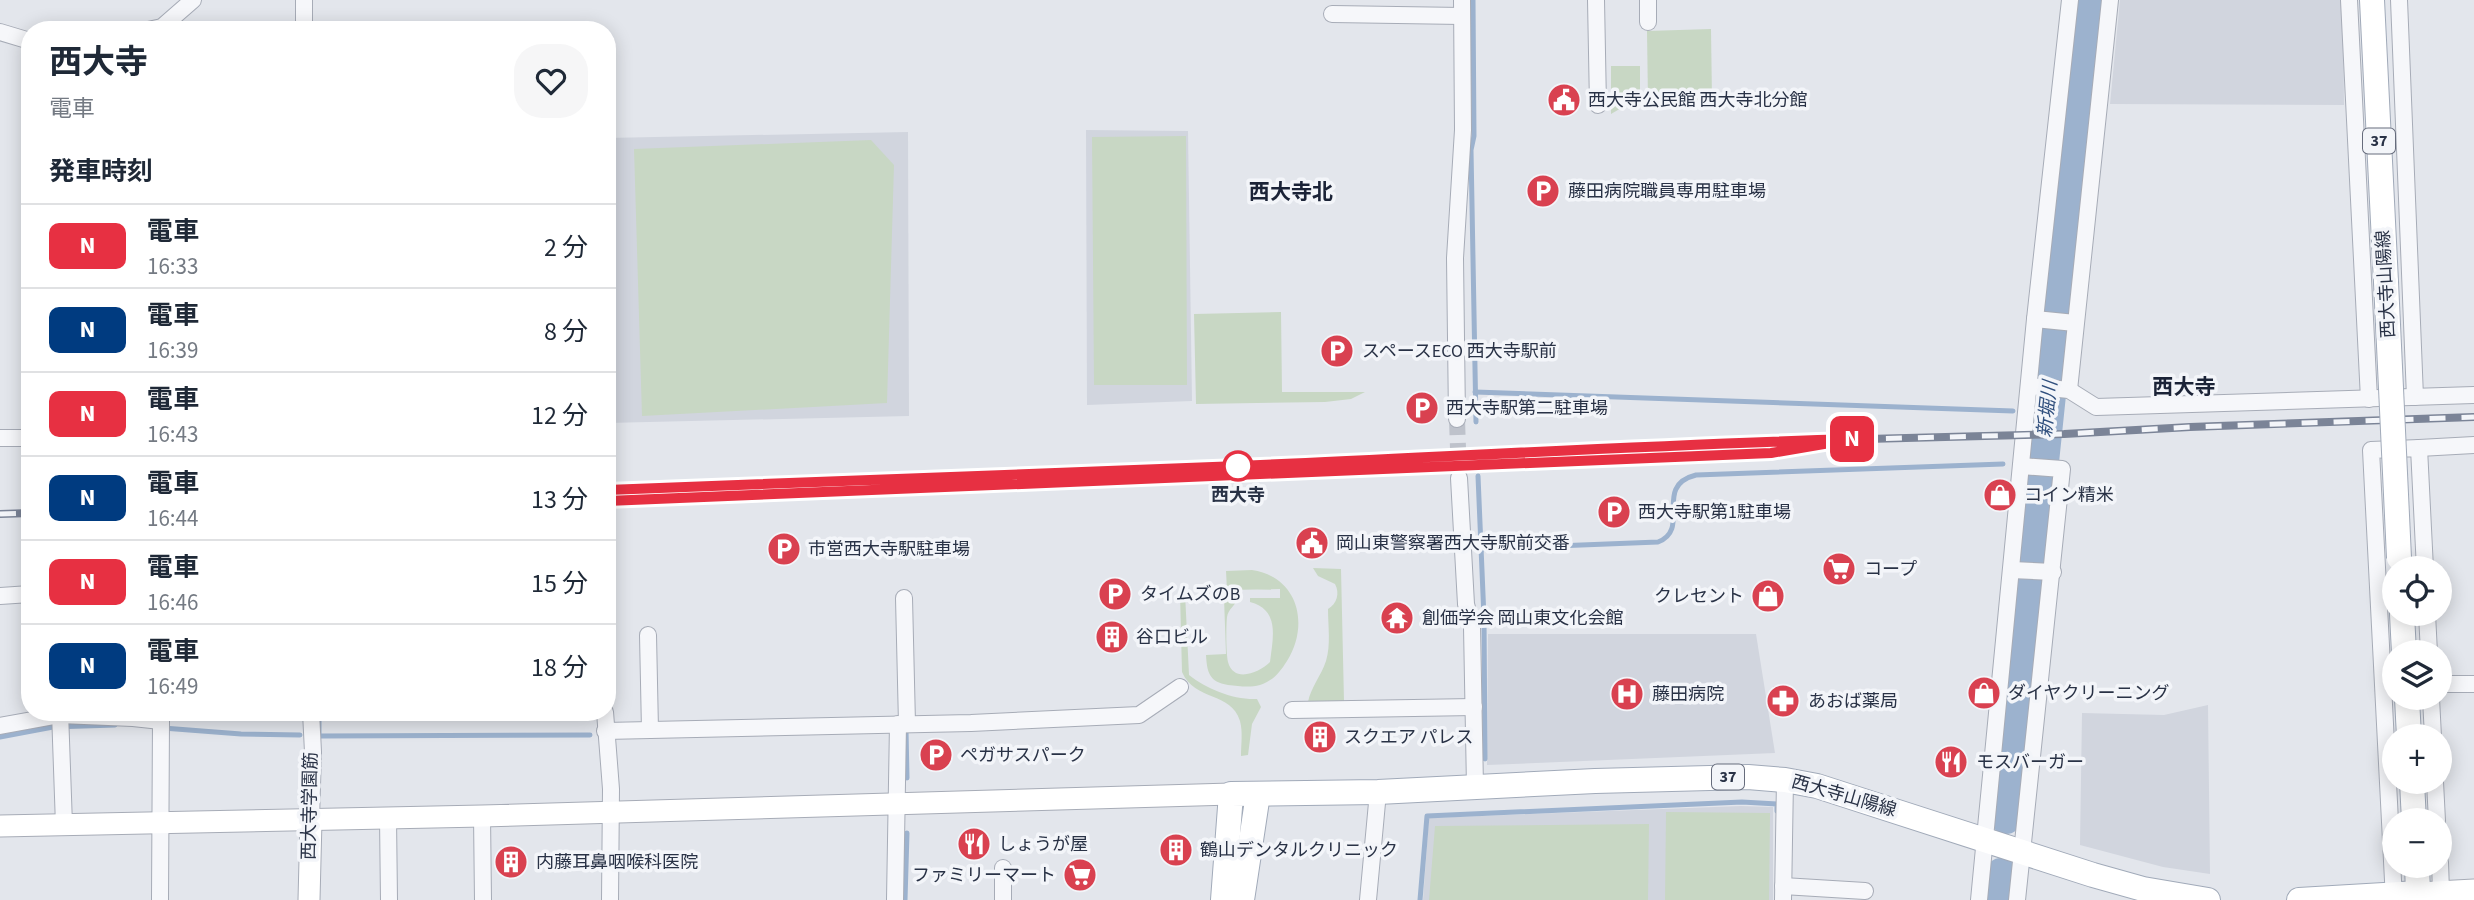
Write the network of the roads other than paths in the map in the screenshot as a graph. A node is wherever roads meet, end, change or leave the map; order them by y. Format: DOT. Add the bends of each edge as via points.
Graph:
graph roads {
  1 [pos="193,0"];
  2 [pos="304,0"];
  3 [pos="1596,0"];
  4 [pos="1648,0"];
  5 [pos="2070,0"];
  6 [pos="2110,0"];
  7 [pos="2350,0"];
  8 [pos="2372,0"];
  9 [pos="2399,0"];
  10 [pos="1462,8"];
  11 [pos="1332,14"];
  12 [pos="169,21"];
  13 [pos="304,21"];
  14 [pos="1648,22"];
  15 [pos="0,32"];
  16 [pos="21,38"];
  17 [pos="1598,105"];
  18 [pos="2039,320"];
  19 [pos="2071,323"];
  20 [pos="2033,387"];
  21 [pos="2066,390"];
  22 [pos="2474,395"];
  23 [pos="2415,397"];
  24 [pos="2369,399"];
  25 [pos="1457,419"];
  26 [pos="0,438"];
  27 [pos="21,438"];
  28 [pos="2474,445"];
  29 [pos="2419,448"];
  30 [pos="2026,466"];
  31 [pos="1459,478"];
  32 [pos="2399,556"];
  33 [pos="2424,556"];
  34 [pos="2015,570"];
  35 [pos="2050,572"];
  36 [pos="21,595"];
  37 [pos="0,596"];
  38 [pos="904,598"];
  39 [pos="648,635"];
  40 [pos="2452,684"];
  41 [pos="2474,684"];
  42 [pos="1180,687"];
  43 [pos="1474,707"];
  44 [pos="1292,710"];
  45 [pos="51,721"];
  46 [pos="61,721"];
  47 [pos="311,721"];
  48 [pos="605,721"];
  49 [pos="161,723"];
  50 [pos="902,723"];
  51 [pos="0,726"];
  52 [pos="650,730"];
  53 [pos="605,731"];
  54 [pos="1785,780"];
  55 [pos="1475,787"];
  56 [pos="1378,792"];
  57 [pos="1231,794"];
  58 [pos="1258,794"];
  59 [pos="897,805"];
  60 [pos="611,812"];
  61 [pos="482,816"];
  62 [pos="388,818"];
  63 [pos="312,820"];
  64 [pos="161,822"];
  65 [pos="64,825"];
  66 [pos="0,826"];
  67 [pos="1986,839"];
  68 [pos="2022,852"];
  69 [pos="1003,868"];
  70 [pos="2426,878"];
  71 [pos="2474,890"];
  72 [pos="1865,891"];
  73 [pos="1783,893"];
  74 [pos="2412,895"];
  75 [pos="160,900"];
  76 [pos="309,900"];
  77 [pos="389,900"];
  78 [pos="482,900"];
  79 [pos="610,900"];
  80 [pos="895,900"];
  81 [pos="1003,900"];
  82 [pos="1223,900"];
  83 [pos="1242,900"];
  84 [pos="1368,900"];
  85 [pos="1979,900"];
  86 [pos="2017,900"];
  87 [pos="2208,900"];
  88 [pos="2299,900"];
  1 -- 12 [label="street"];
  2 -- 13 [label="street"];
  3 -- 17 [label="street"];
  4 -- 14 [label="street"];
  5 -- 18 [label="street"];
  6 -- 19 [label="street"];
  7 -- 24 [label="street"];
  8 -- 32 [label="main road, 西大寺山陽線 / 37, bridge"];
  9 -- 23 [label="street"];
  10 -- 11 [label="street"];
  10 -- 25 [label="street" via="1463,130 1455,258"];
  15 -- 16 [label="street"];
  18 -- 19 [label="street"];
  18 -- 20 [label="street"];
  19 -- 21 [label="street"];
  20 -- 21 [label="street"];
  20 -- 30 [label="street"];
  21 -- 24 [label="street" via="2096,407"];
  22 -- 23 [label="street"];
  23 -- 24 [label="street"];
  26 -- 27 [label="street"];
  28 -- 29 [label="street"];
  29 -- 33 [label="street"];
  29 -- 74 [label="street" via="2371,450"];
  30 -- 34 [label="street"];
  30 -- 35 [label="street" via="2062,469"];
  31 -- 43 [label="street"];
  34 -- 35 [label="street"];
  34 -- 67 [label="street"];
  35 -- 68 [label="street"];
  36 -- 37 [label="street"];
  38 -- 50 [label="street"];
  39 -- 52 [label="street"];
  40 -- 41 [label="street"];
  42 -- 50 [label="street" via="1139,715"];
  43 -- 44 [label="street"];
  43 -- 55 [label="street"];
  45 -- 51 [label="street"];
  46 -- 65 [label="street"];
  47 -- 63 [label="street, 西大寺学園筋"];
  48 -- 53 [label="street"];
  49 -- 64 [label="street"];
  50 -- 52 [label="street"];
  50 -- 59 [label="street"];
  52 -- 53 [label="street"];
  53 -- 60 [label="street"];
  54 -- 55 [label="main road, 西大寺山陽線 / 37" via="1748,777"];
  54 -- 67 [label="main road, 西大寺山陽線 / 37"];
  54 -- 73 [label="street"];
  55 -- 56 [label="main road, 西大寺山陽線 / 37"];
  56 -- 58 [label="main road, 西大寺山陽線 / 37"];
  56 -- 84 [label="street"];
  57 -- 58 [label="main road, 西大寺山陽線 / 37"];
  57 -- 59 [label="street"];
  57 -- 82 [label="main road"];
  58 -- 83 [label="main road"];
  59 -- 60 [label="street"];
  59 -- 80 [label="street"];
  60 -- 61 [label="street"];
  60 -- 79 [label="street"];
  61 -- 62 [label="street"];
  61 -- 78 [label="street"];
  62 -- 63 [label="street"];
  62 -- 77 [label="street"];
  63 -- 64 [label="street"];
  63 -- 76 [label="street, 西大寺学園筋"];
  64 -- 65 [label="street"];
  64 -- 75 [label="street"];
  65 -- 66 [label="street"];
  67 -- 68 [label="main road, 西大寺山陽線 / 37"];
  67 -- 85 [label="street"];
  68 -- 86 [label="street"];
  68 -- 87 [label="main road, 西大寺山陽線 / 37" via="2143,889"];
  69 -- 81 [label="street"];
  70 -- 74 [label="street"];
  71 -- 74 [label="street"];
  72 -- 73 [label="street"];
  74 -- 88 [label="main road"];
}
